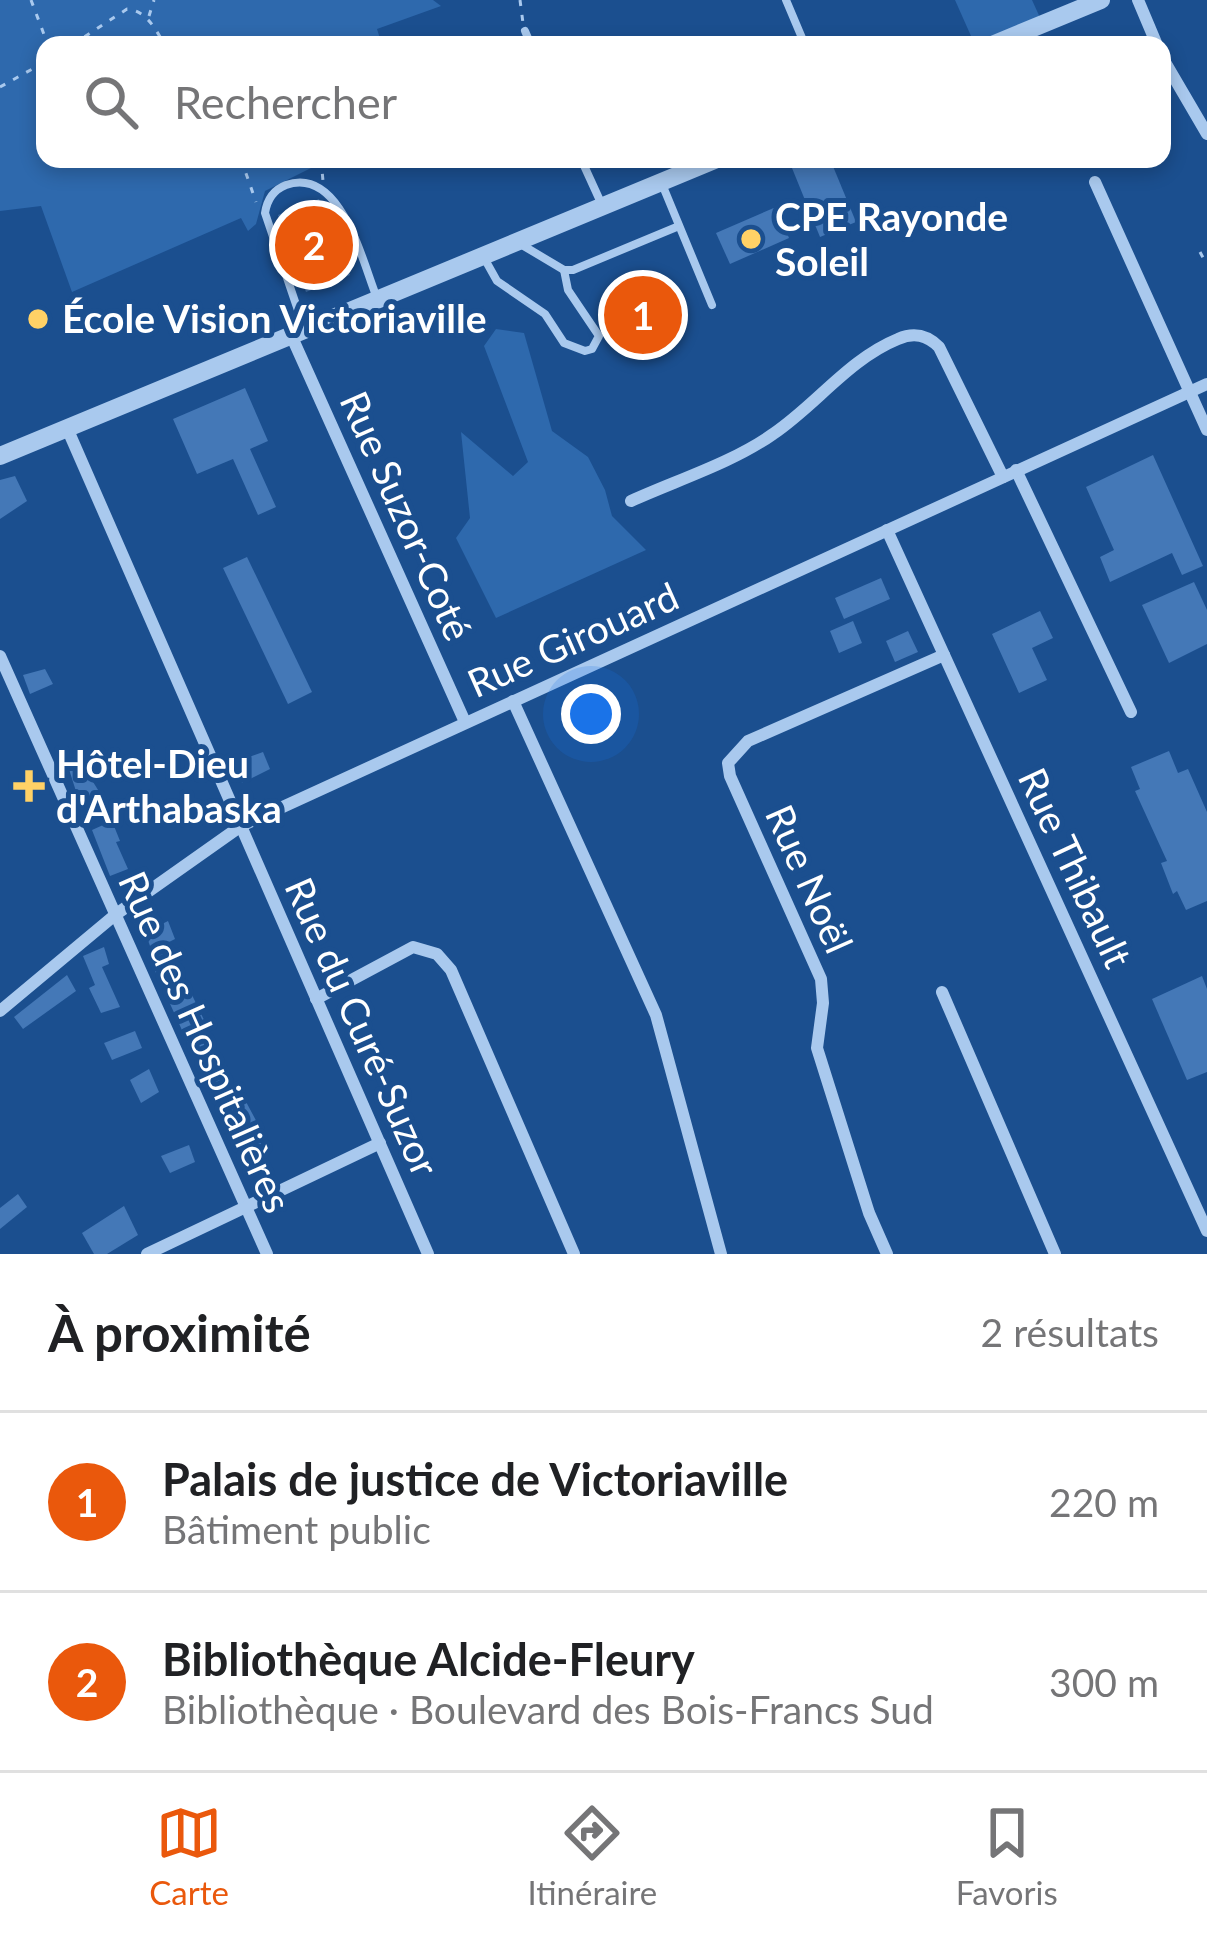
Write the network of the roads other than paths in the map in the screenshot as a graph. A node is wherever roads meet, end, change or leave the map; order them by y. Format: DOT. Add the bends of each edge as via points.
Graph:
graph roads {
  1 [pos="786,0"];
  2 [pos="1101,0"];
  3 [pos="1138,0"];
  4 [pos="524,31"];
  5 [pos="526,36"];
  6 [pos="801,36"];
  7 [pos="1014,36"];
  8 [pos="1153,36"];
  9 [pos="1171,72"];
  10 [pos="1207,134"];
  11 [pos="585,168"];
  12 [pos="695,168"];
  13 [pos="661,182"];
  14 [pos="1094,182"];
  15 [pos="602,206"];
  16 [pos="679,226"];
  17 [pos="516,242"];
  18 [pos="483,256"];
  19 [pos="564,270"];
  20 [pos="378,299"];
  21 [pos="712,305"];
  22 [pos="298,332"];
  23 [pos="1207,384"];
  24 [pos="1187,392"];
  25 [pos="67,428"];
  26 [pos="1207,430"];
  27 [pos="0,456"];
  28 [pos="1010,473"];
  29 [pos="631,501"];
  30 [pos="887,530"];
  31 [pos="944,655"];
  32 [pos="0,656"];
  33 [pos="513,701"];
  34 [pos="1132,712"];
  35 [pos="465,722"];
  36 [pos="241,826"];
  37 [pos="116,915"];
  38 [pos="942,992"];
  39 [pos="316,999"];
  40 [pos="0,1011"];
  41 [pos="380,1143"];
  42 [pos="244,1204"];
  43 [pos="1207,1231"];
  44 [pos="147,1254"];
  45 [pos="266,1254"];
  46 [pos="428,1254"];
  47 [pos="574,1254"];
  48 [pos="721,1254"];
  49 [pos="887,1254"];
  50 [pos="1055,1254"];
  1 -- 6 [label="lane"];
  2 -- 7 [label="street"];
  3 -- 8 [label="street"];
  4 -- 5 [label="lane"];
  9 -- 10 [label="street"];
  11 -- 15 [label="lane"];
  12 -- 13 [label="street"];
  13 -- 15 [label="street"];
  13 -- 16 [label="lane"];
  14 -- 24 [label="street"];
  15 -- 17 [label="street"];
  16 -- 19 [label="lane"];
  16 -- 21 [label="lane"];
  17 -- 18 [label="street"];
  17 -- 19 [label="lane"];
  18 -- 19 [label="lane" via="497,281 545,314 564,343 592,349 599,335"];
  18 -- 20 [label="street"];
  20 -- 22 [label="street"];
  20 -- 22 [label="lane" via="339,204 324,188 291,183 275,191 265,213"];
  22 -- 25 [label="street"];
  22 -- 35 [label="street, Rue Suzor-Coté"];
  23 -- 24 [label="street, Rue Girouard"];
  24 -- 26 [label="street"];
  24 -- 28 [label="street, Rue Girouard"];
  25 -- 27 [label="street"];
  25 -- 36 [label="street, Rue du Curé-Suzor"];
  28 -- 29 [label="street" via="939,347 912,335 860,361 766,439"];
  28 -- 30 [label="street, Rue Girouard"];
  28 -- 34 [label="street"];
  30 -- 31 [label="street, Rue Thibault"];
  30 -- 33 [label="street, Rue Girouard"];
  31 -- 43 [label="street, Rue Thibault"];
  31 -- 49 [label="street, Rue Noël" via="748,741 728,763 821,979 817,1048"];
  32 -- 37 [label="street, Rue des Hospitalières"];
  33 -- 35 [label="street, Rue Girouard"];
  33 -- 48 [label="street" via="656,1015"];
  35 -- 36 [label="street, Rue Girouard"];
  36 -- 37 [label="street, Rue Girouard"];
  36 -- 39 [label="street, Rue du Curé-Suzor"];
  37 -- 40 [label="street, Rue Girouard"];
  37 -- 42 [label="street, Rue des Hospitalières"];
  38 -- 50 [label="street"];
  39 -- 41 [label="street, Rue du Curé-Suzor"];
  39 -- 47 [label="street" via="413,947 436,954 451,970"];
  41 -- 42 [label="street"];
  41 -- 46 [label="street, Rue du Curé-Suzor"];
  42 -- 44 [label="street"];
  42 -- 45 [label="street, Rue des Hospitalières"];
}
